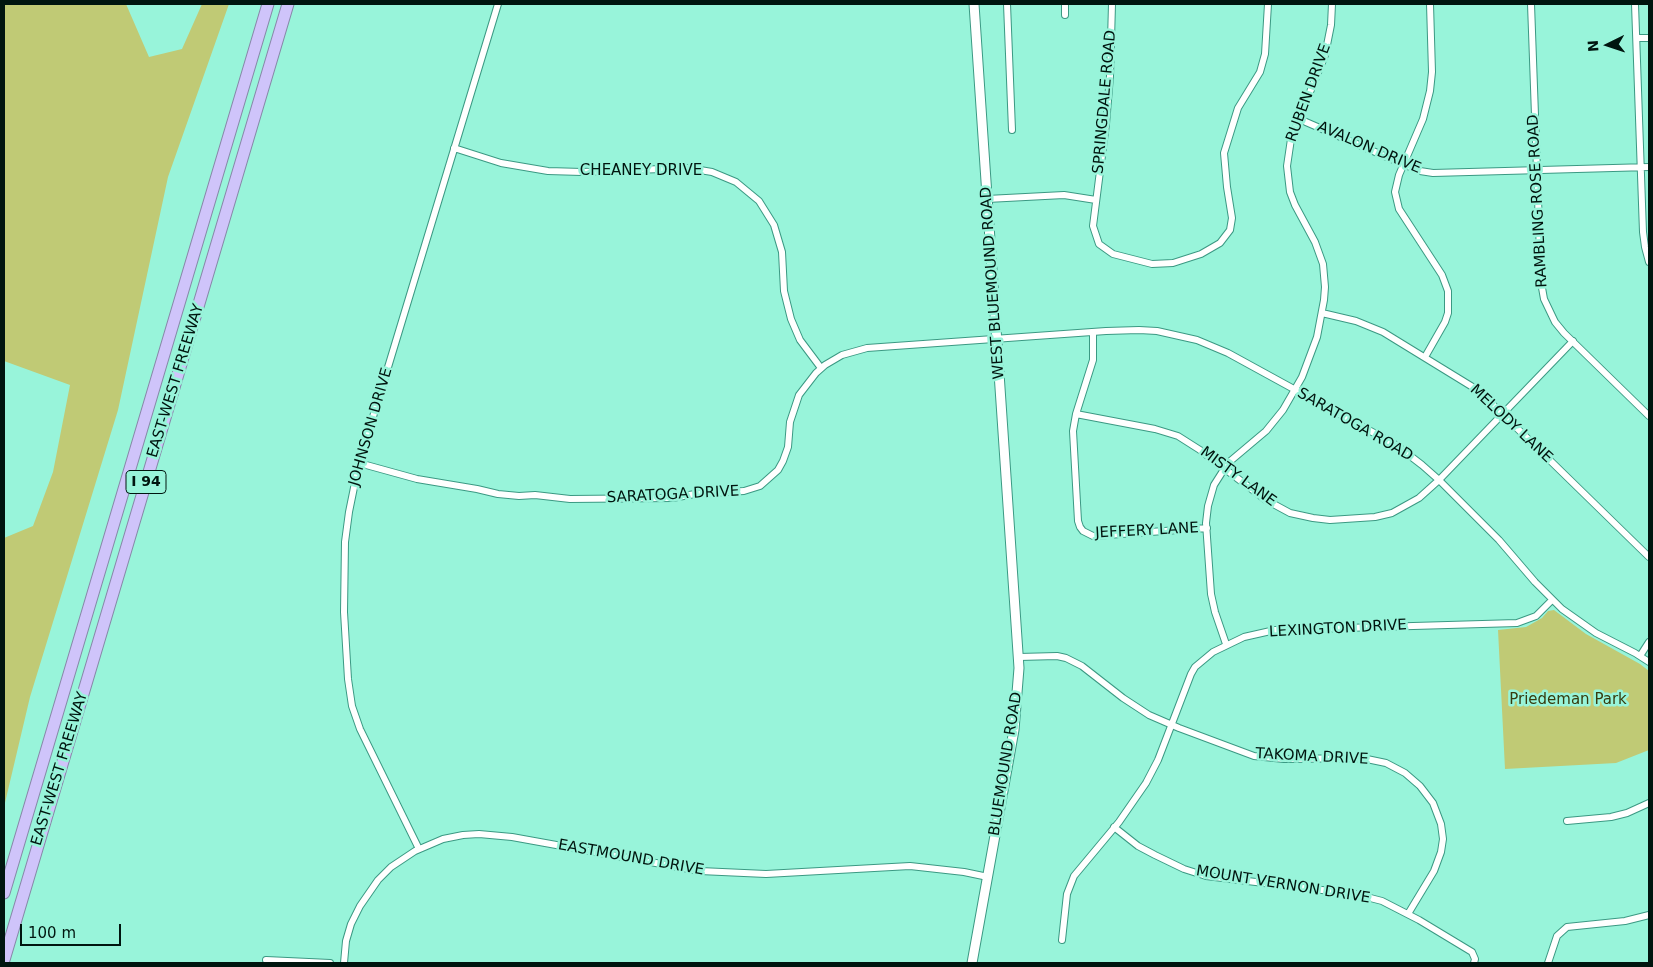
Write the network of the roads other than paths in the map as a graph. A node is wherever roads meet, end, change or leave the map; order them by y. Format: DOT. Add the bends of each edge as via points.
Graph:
graph roads {
  1 [pos="268,4"];
  2 [pos="288,4"];
  3 [pos="498,4"];
  4 [pos="974,4"];
  5 [pos="1007,4"];
  6 [pos="1065,4"];
  7 [pos="1112,4"];
  8 [pos="1268,4"];
  9 [pos="1332,4"];
  10 [pos="1430,4"];
  11 [pos="1531,4"];
  12 [pos="1635,4"];
  13 [pos="1065,15"];
  14 [pos="1636,38"];
  15 [pos="1649,38"];
  16 [pos="1299,119"];
  17 [pos="1012,130"];
  18 [pos="454,148"];
  19 [pos="1403,164"];
  20 [pos="1641,167"];
  21 [pos="1649,167"];
  22 [pos="1536,171"];
  23 [pos="987,199"];
  24 [pos="1096,200"];
  25 [pos="1649,262"];
  26 [pos="1322,313"];
  27 [pos="1093,332"];
  28 [pos="997,339"];
  29 [pos="1573,341"];
  30 [pos="1425,357"];
  31 [pos="821,368"];
  32 [pos="1295,390"];
  33 [pos="1076,414"];
  34 [pos="1502,414"];
  35 [pos="1649,416"];
  36 [pos="359,463"];
  37 [pos="1224,468"];
  38 [pos="1438,480"];
  39 [pos="1207,528"];
  40 [pos="1649,557"];
  41 [pos="1013,562"];
  42 [pos="1552,600"];
  43 [pos="1649,642"];
  44 [pos="1226,644"];
  45 [pos="1640,656"];
  46 [pos="1019,657"];
  47 [pos="1649,662"];
  48 [pos="1171,725"];
  49 [pos="1649,803"];
  50 [pos="1567,821"];
  51 [pos="1114,827"];
  52 [pos="419,849"];
  53 [pos="988,877"];
  54 [pos="4,893"];
  55 [pos="1408,914"];
  56 [pos="1649,916"];
  57 [pos="1062,940"];
  58 [pos="4,960"];
  59 [pos="266,960"];
  60 [pos="1474,961"];
  61 [pos="330,963"];
  62 [pos="344,963"];
  63 [pos="972,963"];
  64 [pos="1548,963"];
  1 -- 54 [label="highway, EAST-WEST FREEWAY / I 94"];
  2 -- 58 [label="highway, EAST-WEST FREEWAY / I 94"];
  3 -- 18 [label="street, JOHNSON DRIVE"];
  4 -- 23 [label="main road, WEST BLUEMOUND ROAD"];
  5 -- 17 [label="street"];
  6 -- 13 [label="street"];
  7 -- 24 [label="street, SPRINGDALE ROAD" via="1110,76"];
  8 -- 24 [label="street, SPRINGDALE ROAD" via="1266,54 1260,72 1238,108 1224,152 1232,218 1230,230 1220,243 1201,254 1173,263 1152,264 1113,254 1099,244 1092,226"];
  9 -- 16 [label="street, RUBEN DRIVE" via="1325,55"];
  10 -- 19 [label="street" via="1430,91 1423,119"];
  11 -- 22 [label="street, RAMBLING ROSE ROAD"];
  12 -- 14 [label="street"];
  14 -- 15 [label="street"];
  14 -- 20 [label="street"];
  16 -- 19 [label="street, AVALON DRIVE"];
  16 -- 26 [label="street, RUBEN DRIVE" via="1291,138 1287,177 1295,206 1323,264"];
  18 -- 31 [label="street, CHEANEY DRIVE" via="501,163 548,171 688,168 712,172 736,182 759,201 774,225 782,252 784,291 790,319 800,340"];
  18 -- 36 [label="street, JOHNSON DRIVE"];
  19 -- 22 [label="street, AVALON DRIVE" via="1420,171 1444,174"];
  19 -- 30 [label="street" via="1396,183 1397,205 1442,274 1448,291 1448,313"];
  20 -- 21 [label="street, AVALON DRIVE"];
  20 -- 22 [label="street, AVALON DRIVE"];
  20 -- 25 [label="street" via="1643,232"];
  22 -- 29 [label="street, RAMBLING ROSE ROAD" via="1542,294 1555,322"];
  23 -- 24 [label="street" via="1064,195"];
  23 -- 28 [label="main road, WEST BLUEMOUND ROAD"];
  26 -- 30 [label="street, MELODY LANE" via="1366,324"];
  26 -- 32 [label="street, RUBEN DRIVE" via="1310,360"];
  27 -- 28 [label="street, SARATOGA ROAD"];
  27 -- 32 [label="street, SARATOGA ROAD" via="1157,331 1197,340 1228,353"];
  27 -- 33 [label="street, JEFFERY LANE" via="1093,360"];
  28 -- 31 [label="street, SARATOGA DRIVE" via="867,348 842,355"];
  28 -- 41 [label="main road, WEST BLUEMOUND ROAD"];
  29 -- 34 [label="street, MISTY LANE"];
  29 -- 35 [label="street, RAMBLING ROSE ROAD"];
  30 -- 34 [label="street, MELODY LANE" via="1471,386"];
  31 -- 36 [label="street, SARATOGA DRIVE" via="794,405 783,461 769,480 744,491 672,498 519,496 417,479"];
  32 -- 37 [label="street, RUBEN DRIVE" via="1271,426"];
  32 -- 38 [label="street, SARATOGA ROAD" via="1396,445"];
  33 -- 37 [label="street, MISTY LANE" via="1168,433 1188,442"];
  33 -- 39 [label="street, JEFFERY LANE" via="1072,443 1078,521 1083,531 1093,536"];
  34 -- 38 [label="street, MISTY LANE"];
  34 -- 40 [label="street, MELODY LANE"];
  36 -- 52 [label="street, JOHNSON DRIVE" via="349,512 344,565 350,696 360,729"];
  37 -- 38 [label="street, MISTY LANE" via="1282,509 1330,520 1392,513 1415,501"];
  37 -- 39 [label="street, RUBEN DRIVE" via="1210,497"];
  38 -- 42 [label="street, SARATOGA ROAD" via="1499,540"];
  39 -- 44 [label="street, RUBEN DRIVE" via="1211,594"];
  41 -- 46 [label="main road, BLUEMOUND ROAD"];
  42 -- 44 [label="street, LEXINGTON DRIVE" via="1536,616 1517,623 1281,630"];
  42 -- 45 [label="street, SARATOGA ROAD" via="1592,630"];
  43 -- 45 [label="street"];
  44 -- 48 [label="street, LEXINGTON DRIVE" via="1195,667"];
  45 -- 47 [label="street, SARATOGA ROAD"];
  46 -- 48 [label="street, TAKOMA DRIVE" via="1057,656 1074,661 1140,710"];
  46 -- 53 [label="main road, BLUEMOUND ROAD" via="1014,730"];
  48 -- 51 [label="street, LEXINGTON DRIVE" via="1146,783"];
  48 -- 55 [label="street, TAKOMA DRIVE" via="1254,756 1371,759 1412,778 1433,803 1443,839 1434,871"];
  49 -- 50 [label="street" via="1611,817"];
  51 -- 55 [label="street, MOUNT VERNON DRIVE" via="1155,856 1206,876 1355,894 1382,901"];
  51 -- 57 [label="street, LEXINGTON DRIVE" via="1070,884"];
  52 -- 53 [label="street, EASTMOUND DRIVE" via="453,836 488,834 700,871 766,874 910,866"];
  52 -- 62 [label="street, EASTMOUND DRIVE" via="391,867 367,895 348,932"];
  53 -- 63 [label="main road, BLUEMOUND ROAD"];
  55 -- 60 [label="street, MOUNT VERNON DRIVE" via="1472,952"];
  56 -- 64 [label="street" via="1567,927 1557,936"];
  59 -- 61 [label="street"];
}
